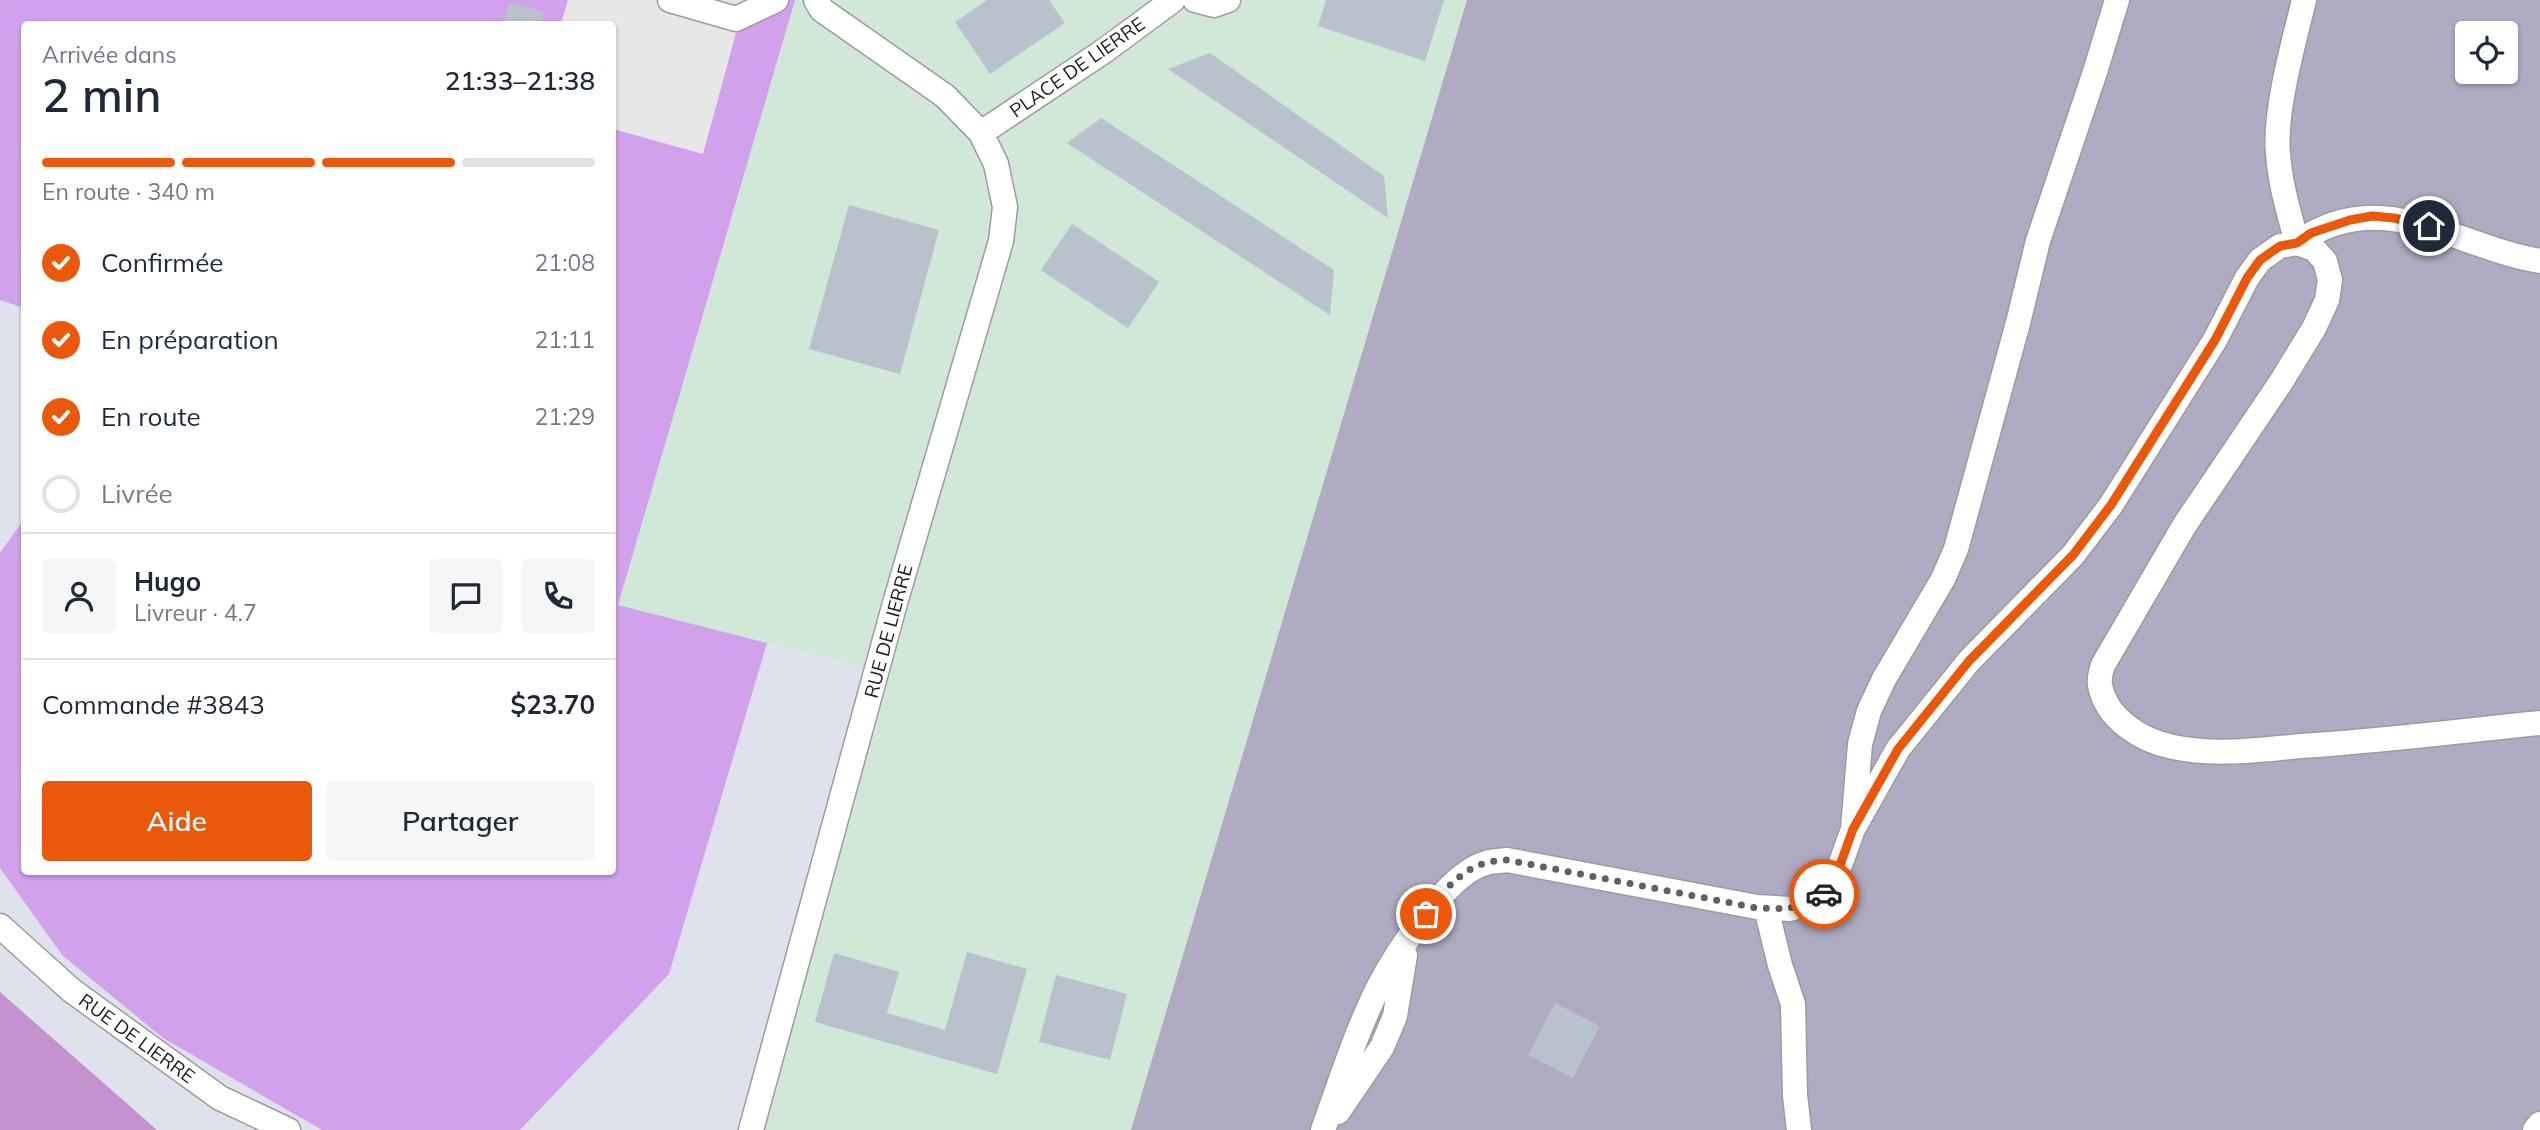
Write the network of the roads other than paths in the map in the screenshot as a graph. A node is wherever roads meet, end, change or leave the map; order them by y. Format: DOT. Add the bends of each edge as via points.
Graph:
graph roads {
  1 [pos="670,0"];
  2 [pos="776,0"];
  3 [pos="816,0"];
  4 [pos="1173,0"];
  5 [pos="1195,0"];
  6 [pos="1228,0"];
  7 [pos="2116,0"];
  8 [pos="2304,0"];
  9 [pos="981,133"];
  10 [pos="2297,243"];
  11 [pos="2540,261"];
  12 [pos="2540,723"];
  13 [pos="1853,829"];
  14 [pos="1766,908"];
  15 [pos="0,926"];
  16 [pos="2540,1124"];
  17 [pos="288,1130"];
  18 [pos="751,1130"];
  19 [pos="1325,1130"];
  20 [pos="1799,1130"];
  21 [pos="2535,1130"];
  1 -- 2 [label="street" via="736,19"];
  3 -- 9 [label="street, RUE DE LIERRE" via="822,10 945,96"];
  4 -- 9 [label="street, PLACE DE LIERRE"];
  5 -- 6 [label="street" via="1214,5"];
  7 -- 13 [label="street" via="2038,241 1956,549 1869,711 1860,744"];
  8 -- 10 [label="street" via="2277,152"];
  9 -- 18 [label="street, RUE DE LIERRE" via="996,164 1005,207 1001,241 895,603"];
  10 -- 11 [label="street" via="2328,226 2372,216 2429,226"];
  10 -- 12 [label="street" via="2314,248 2325,261 2330,280 2327,300 2288,372 2184,526 2102,664 2099,683 2105,700 2117,718 2144,737 2171,747 2211,752"];
  10 -- 13 [label="street" via="2280,246 2260,260 2111,505 2073,555 1961,671 1898,749"];
  13 -- 14 [label="street" via="1835,879 1824,894 1790,909"];
  14 -- 19 [label="street" via="1507,860 1484,863 1459,877 1435,901 1378,990"];
  14 -- 20 [label="street" via="1793,1004"];
  15 -- 17 [label="street, RUE DE LIERRE" via="71,990 220,1098"];
  16 -- 21 [label="street"];
}
